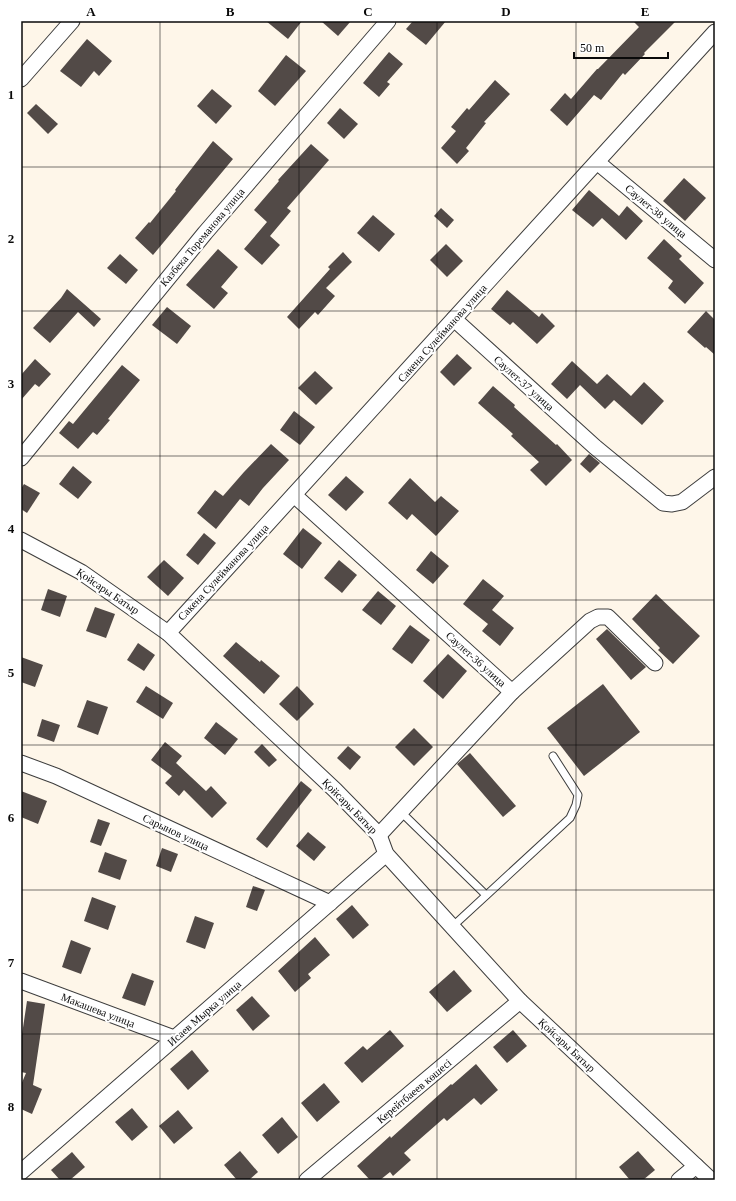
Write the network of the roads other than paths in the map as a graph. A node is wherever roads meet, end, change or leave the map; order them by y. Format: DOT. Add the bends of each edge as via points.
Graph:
graph roads {
  1 [pos="72,21"];
  2 [pos="388,21"];
  3 [pos="715,32"];
  4 [pos="21,79"];
  5 [pos="597,162"];
  6 [pos="715,260"];
  7 [pos="454,319"];
  8 [pos="21,458"];
  9 [pos="715,477"];
  10 [pos="294,495"];
  11 [pos="21,540"];
  12 [pos="168,633"];
  13 [pos="655,663"];
  14 [pos="512,692"];
  15 [pos="553,756"];
  16 [pos="21,763"];
  17 [pos="401,812"];
  18 [pos="379,835"];
  19 [pos="386,854"];
  20 [pos="486,895"];
  21 [pos="330,903"];
  22 [pos="452,926"];
  23 [pos="21,981"];
  24 [pos="520,1001"];
  25 [pos="174,1038"];
  26 [pos="21,1172"];
  27 [pos="704,1175"];
  28 [pos="307,1180"];
  29 [pos="679,1180"];
  1 -- 4 [label="street"];
  2 -- 8 [label="street, Казбека Тореманова улица" via="205,233"];
  3 -- 5 [label="street, Сакена Сулейманова улица"];
  5 -- 6 [label="street, Саулет-38 улица"];
  5 -- 7 [label="street, Сакена Сулейманова улица"];
  7 -- 9 [label="street, Саулет-37 улица" via="594,447 663,503 682,502"];
  7 -- 10 [label="street, Сакена Сулейманова улица"];
  10 -- 12 [label="street, Сакена Сулейманова улица"];
  10 -- 14 [label="street, Саулет-36 улица"];
  11 -- 12 [label="street, Қойсары Батыр" via="82,572"];
  12 -- 18 [label="street, Қойсары Батыр" via="335,790"];
  13 -- 14 [label="street" via="608,617 598,617 590,621"];
  14 -- 17 [label="street, Саулет-36 улица"];
  15 -- 20 [label="lane" via="578,795 570,818"];
  16 -- 21 [label="street, Сарынов улица" via="56,776"];
  17 -- 18 [label="street, Саулет-36 улица"];
  17 -- 20 [label="lane"];
  18 -- 19 [label="street, Қойсары Батыр"];
  19 -- 21 [label="street, Исаев Мырка улица"];
  19 -- 22 [label="street, Қойсары Батыр"];
  20 -- 22 [label="lane"];
  21 -- 25 [label="street, Исаев Мырка улица"];
  22 -- 24 [label="street, Қойсары Батыр"];
  23 -- 25 [label="street, Макашева улица"];
  24 -- 27 [label="street, Қойсары Батыр"];
  24 -- 28 [label="street, Керейтбаеев көшесі"];
  25 -- 26 [label="street, Исаев Мырка улица"];
  27 -- 29 [label="street"];
}
